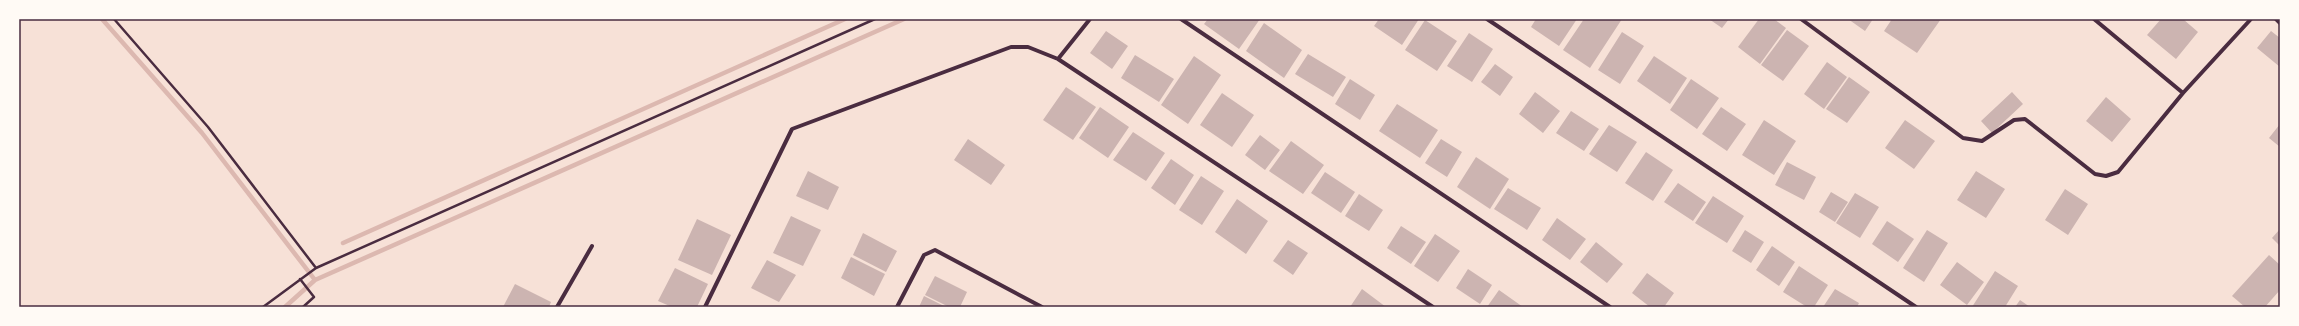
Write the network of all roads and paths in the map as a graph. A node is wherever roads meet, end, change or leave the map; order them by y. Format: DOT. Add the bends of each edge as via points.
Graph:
graph roads {
  1 [pos="114,19"];
  2 [pos="875,19"];
  3 [pos="1090,19"];
  4 [pos="1181,19"];
  5 [pos="1487,19"];
  6 [pos="1801,19"];
  7 [pos="2094,19"];
  8 [pos="2251,19"];
  9 [pos="2276,19"];
  10 [pos="2280,23"];
  11 [pos="1058,59"];
  12 [pos="2183,93"];
  13 [pos="592,246"];
  14 [pos="316,268"];
  15 [pos="300,279"];
  16 [pos="263,307"];
  17 [pos="303,307"];
  18 [pos="557,307"];
  19 [pos="705,307"];
  20 [pos="897,307"];
  21 [pos="1042,307"];
  22 [pos="1433,307"];
  23 [pos="1610,307"];
  24 [pos="1916,307"];
  1 -- 14 [label="path" via="208,127"];
  2 -- 14 [label="path"];
  3 -- 11 [label="street"];
  4 -- 23 [label="street"];
  5 -- 24 [label="street"];
  6 -- 12 [label="street" via="1963,138 1982,141 2014,120 2025,119 2095,174 2106,176 2118,172"];
  7 -- 12 [label="street"];
  8 -- 12 [label="street"];
  9 -- 10 [label="street"];
  11 -- 19 [label="street" via="1028,47 1011,47 792,129"];
  11 -- 22 [label="street"];
  13 -- 18 [label="street"];
  14 -- 15 [label="path"];
  15 -- 16 [label="path"];
  15 -- 17 [label="path" via="314,297"];
  20 -- 21 [label="street" via="924,255 935,250"];
}
